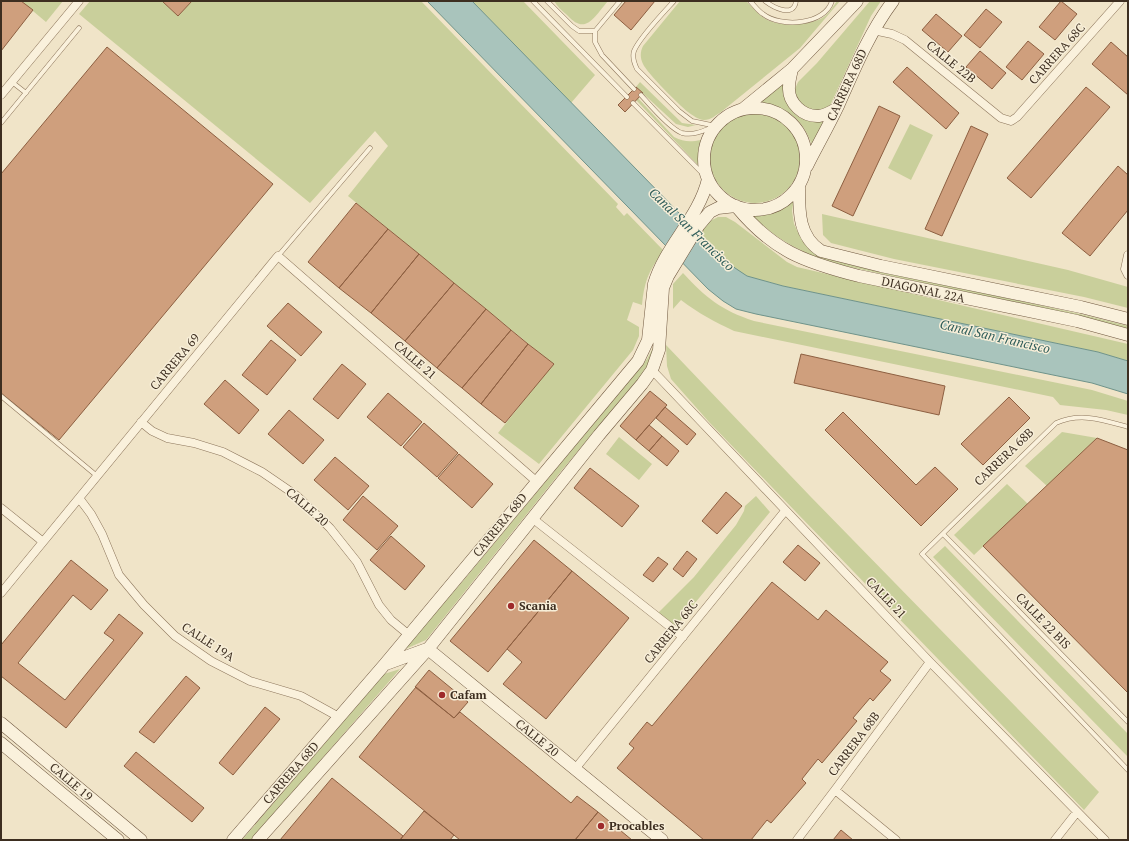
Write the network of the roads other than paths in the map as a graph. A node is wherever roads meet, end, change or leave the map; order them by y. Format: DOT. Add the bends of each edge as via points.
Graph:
graph roads {
  1 [pos="79,1"];
  2 [pos="533,1"];
  3 [pos="547,1"];
  4 [pos="620,1"];
  5 [pos="674,1"];
  6 [pos="750,1"];
  7 [pos="765,1"];
  8 [pos="796,1"];
  9 [pos="832,1"];
  10 [pos="857,1"];
  11 [pos="893,1"];
  12 [pos="1120,1"];
  13 [pos="79,28"];
  14 [pos="873,30"];
  15 [pos="595,31"];
  16 [pos="792,68"];
  17 [pos="12,82"];
  18 [pos="634,89"];
  19 [pos="26,93"];
  20 [pos="1,95"];
  21 [pos="641,95"];
  22 [pos="627,97"];
  23 [pos="633,103"];
  24 [pos="743,109"];
  25 [pos="836,109"];
  26 [pos="1011,121"];
  27 [pos="1,123"];
  28 [pos="716,126"];
  29 [pos="370,148"];
  30 [pos="805,171"];
  31 [pos="708,179"];
  32 [pos="799,185"];
  33 [pos="736,206"];
  34 [pos="694,222"];
  35 [pos="1128,255"];
  36 [pos="278,256"];
  37 [pos="670,261"];
  38 [pos="1126,272"];
  39 [pos="1128,319"];
  40 [pos="1128,335"];
  41 [pos="652,370"];
  42 [pos="1,396"];
  43 [pos="141,422"];
  44 [pos="1128,427"];
  45 [pos="97,476"];
  46 [pos="536,481"];
  47 [pos="78,498"];
  48 [pos="1,508"];
  49 [pos="785,511"];
  50 [pos="532,518"];
  51 [pos="943,534"];
  52 [pos="42,541"];
  53 [pos="1,593"];
  54 [pos="409,635"];
  55 [pos="683,636"];
  56 [pos="428,649"];
  57 [pos="930,662"];
  58 [pos="385,664"];
  59 [pos="339,718"];
  60 [pos="1128,722"];
  61 [pos="1,723"];
  62 [pos="1,743"];
  63 [pos="575,769"];
  64 [pos="1128,770"];
  65 [pos="835,790"];
  66 [pos="1077,812"];
  67 [pos="118,840"];
  68 [pos="142,840"];
  69 [pos="233,840"];
  70 [pos="258,840"];
  71 [pos="662,840"];
  72 [pos="797,840"];
  73 [pos="896,840"];
  74 [pos="1055,840"];
  75 [pos="1105,840"];
  1 -- 17 [label="street"];
  2 -- 22 [label="lane"];
  3 -- 15 [label="lane" via="579,31"];
  4 -- 15 [label="lane"];
  5 -- 28 [label="lane" via="639,42 633,60 637,69 679,111 692,121"];
  6 -- 9 [label="lane" via="764,15 788,22 814,18 830,7"];
  7 -- 8 [label="lane" via="783,11 796,6"];
  10 -- 16 [label="main road"];
  11 -- 14 [label="main road, CARRERA 68D"];
  12 -- 26 [label="street, CARRERA 68C"];
  13 -- 19 [label="lane"];
  14 -- 25 [label="main road, CARRERA 68D"];
  14 -- 26 [label="street, CALLE 22B" via="905,40 1001,118"];
  15 -- 18 [label="lane" via="595,42 602,55"];
  16 -- 24 [label="main road"];
  16 -- 25 [label="main road" via="788,87 794,105 810,115 819,116"];
  17 -- 19 [label="lane"];
  17 -- 20 [label="street"];
  19 -- 27 [label="lane"];
  21 -- 28 [label="lane" via="671,126 682,133 702,132"];
  23 -- 31 [label="lane"];
  24 -- 28 [label="main road" via="728,116"];
  24 -- 30 [label="main road" via="773,111 797,129 804,142"];
  25 -- 30 [label="main road, CARRERA 68D"];
  28 -- 31 [label="main road" via="708,138 705,150"];
  29 -- 36 [label="lane, CARRERA 69"];
  30 -- 32 [label="main road"];
  31 -- 33 [label="main road" via="715,190"];
  31 -- 34 [label="main road, CARRERA 68D"];
  32 -- 33 [label="main road" via="791,195 768,208"];
  32 -- 39 [label="main road, DIAGONAL 22A" via="799,213 803,230 814,246 821,251"];
  33 -- 34 [label="main road, CARRERA 68D" via="714,209"];
  33 -- 40 [label="main road, DIAGONAL 22A" via="750,223 774,244 830,269"];
  34 -- 37 [label="main road, CARRERA 68D"];
  35 -- 38 [label="street"];
  36 -- 43 [label="street, CARRERA 69"];
  36 -- 46 [label="street, CALLE 21"];
  37 -- 41 [label="main road, CARRERA 68D" via="663,288 659,350"];
  37 -- 46 [label="main road, CARRERA 68D" via="656,275 648,340 638,361"];
  41 -- 49 [label="street, CALLE 21"];
  41 -- 50 [label="main road, CARRERA 68D"];
  42 -- 45 [label="lane"];
  43 -- 45 [label="street, CARRERA 69"];
  43 -- 54 [label="street, CALLE 20" via="167,438 223,452 262,472 297,496 330,528 357,562 379,605 391,620"];
  44 -- 51 [label="lane, CARRERA 68B" via="1080,417 1066,418 1056,423"];
  45 -- 47 [label="street, CARRERA 69"];
  46 -- 54 [label="main road, CARRERA 68D"];
  47 -- 52 [label="street, CARRERA 69"];
  47 -- 59 [label="street, CALLE 19A" via="102,534 119,575 175,636 211,661 250,681 300,696"];
  48 -- 52 [label="street"];
  49 -- 55 [label="street, CARRERA 68C"];
  49 -- 57 [label="street, CALLE 21"];
  50 -- 55 [label="street"];
  50 -- 56 [label="main road, CARRERA 68D"];
  51 -- 60 [label="lane, CALLE 22 BIS"];
  51 -- 64 [label="lane, CARRERA 68B" via="922,554"];
  52 -- 53 [label="street, CARRERA 69"];
  54 -- 58 [label="main road, CARRERA 68D"];
  55 -- 63 [label="street, CARRERA 68C"];
  56 -- 58 [label="main road"];
  56 -- 63 [label="main road, CALLE 20"];
  56 -- 70 [label="main road, CARRERA 68D"];
  57 -- 65 [label="street, CARRERA 68B"];
  57 -- 66 [label="street, CALLE 21"];
  58 -- 59 [label="main road, CARRERA 68D"];
  59 -- 69 [label="main road, CARRERA 68D"];
  61 -- 68 [label="main road, CALLE 19"];
  62 -- 67 [label="main road, CALLE 19"];
  63 -- 71 [label="main road, CALLE 20"];
  65 -- 72 [label="street, CARRERA 68B"];
  65 -- 73 [label="street"];
  66 -- 74 [label="street"];
  66 -- 75 [label="street, CALLE 21"];
}
